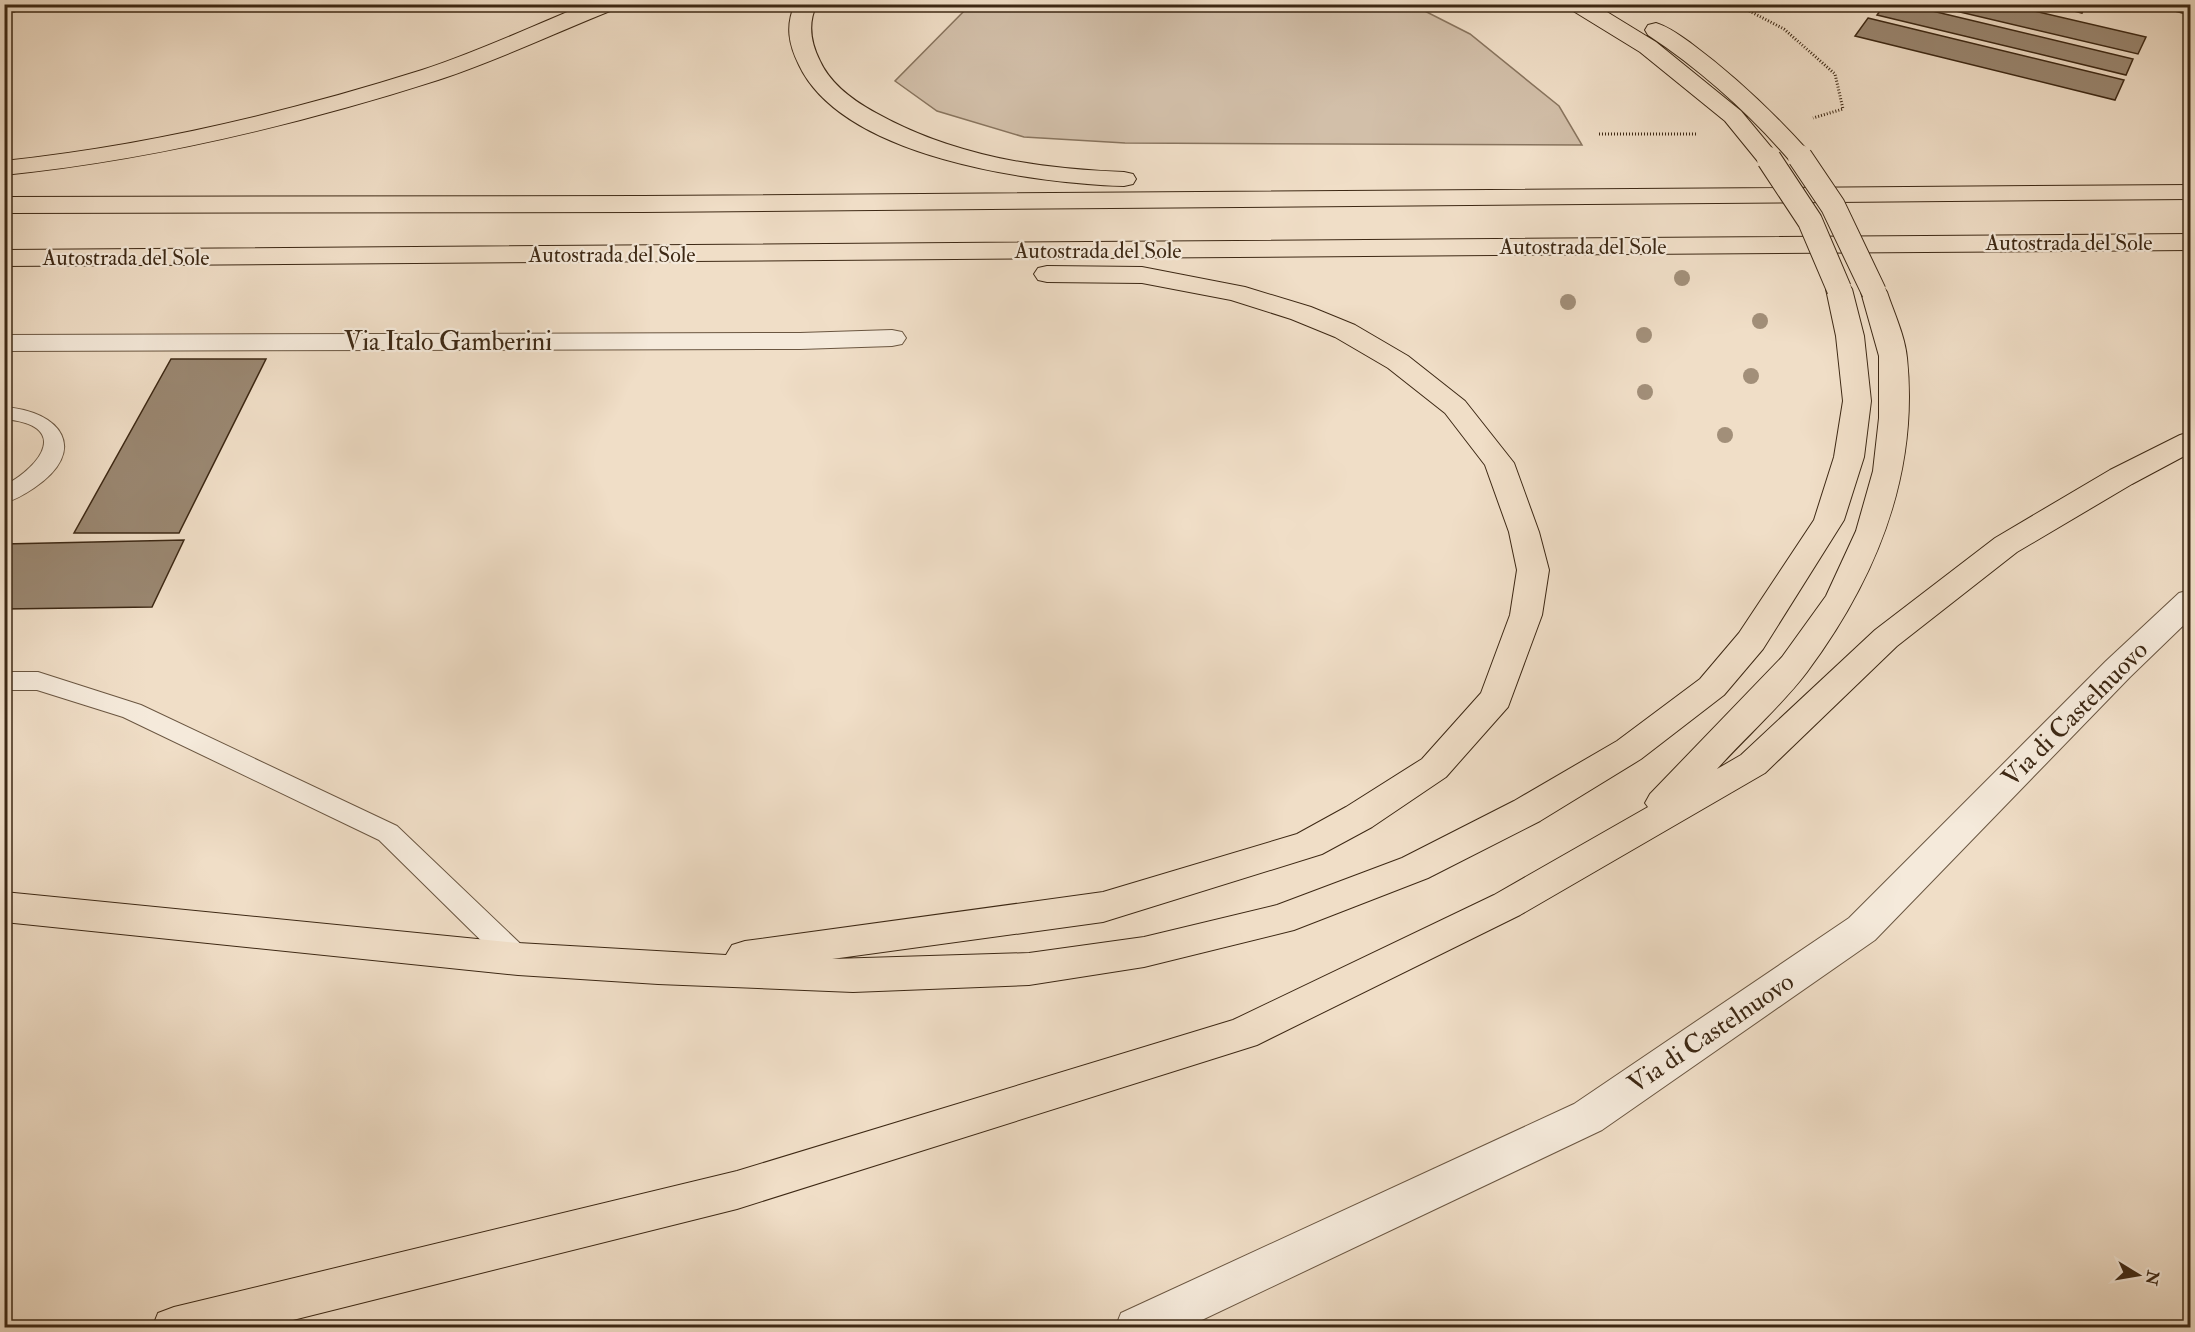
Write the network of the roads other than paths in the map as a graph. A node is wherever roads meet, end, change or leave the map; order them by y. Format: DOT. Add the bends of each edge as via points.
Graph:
graph roads {
  1 [pos="607,4"];
  2 [pos="806,4"];
  3 [pos="1578,4"];
  4 [pos="1613,4"];
  5 [pos="4,168"];
  6 [pos="2190,192"];
  7 [pos="1419,198"];
  8 [pos="4,205"];
  9 [pos="2190,242"];
  10 [pos="884,253"];
  11 [pos="4,258"];
  12 [pos="892,338"];
  13 [pos="4,343"];
  14 [pos="4,414"];
  15 [pos="2190,441"];
  16 [pos="4,496"];
  17 [pos="2190,601"];
  18 [pos="4,681"];
  19 [pos="1637,830"];
  20 [pos="4,907"];
  21 [pos="518,959"];
  22 [pos="658,968"];
  23 [pos="174,1328"];
  24 [pos="1137,1328"];
  1 -- 5 [label="highway" via="432,74 280,119 71,161"];
  2 -- 7 [label="highway" via="798,31 807,63 826,88 858,114 919,143 990,165 1082,178 1375,178"];
  3 -- 22 [label="highway, bridge" via="1648,47 1732,117 1770,159 1810,221 1839,289 1850,336 1857,401 1849,457 1829,520 1751,641 1712,687 1629,750 1527,811 1415,868 1281,919 1144,952 1029,969 853,976"];
  4 -- 19 [label="highway, bridge" via="1682,46 1722,78 1771,122 1822,184 1842,217 1874,292 1893,356 1888,471 1871,531 1840,599 1794,665"];
  6 -- 7 [label="highway, Autostrada del Sole"];
  7 -- 8 [label="highway, Autostrada del Sole"];
  9 -- 10 [label="highway, Autostrada del Sole"];
  10 -- 11 [label="highway, Autostrada del Sole"];
  10 -- 22 [label="highway" via="928,273 1142,275 1236,293 1345,331 1398,362 1455,407 1499,464 1524,532 1533,570 1526,615 1496,698 1434,768 1309,844 1103,906"];
  12 -- 13 [label="street, Via Italo Gamberini"];
  14 -- 16 [label="lane" via="33,418 47,426 54,438 53,453 44,468"];
  15 -- 19 [label="highway" via="2006,545 1886,638 1753,764"];
  17 -- 24 [label="street, Via di Castelnuovo" via="1852,936 1588,1118"];
  18 -- 21 [label="lane" via="38,681 132,711 388,833"];
  19 -- 23 [label="highway" via="1507,905 1243,1033 737,1190"];
  20 -- 21 [label="highway"];
  21 -- 22 [label="highway"];
}
